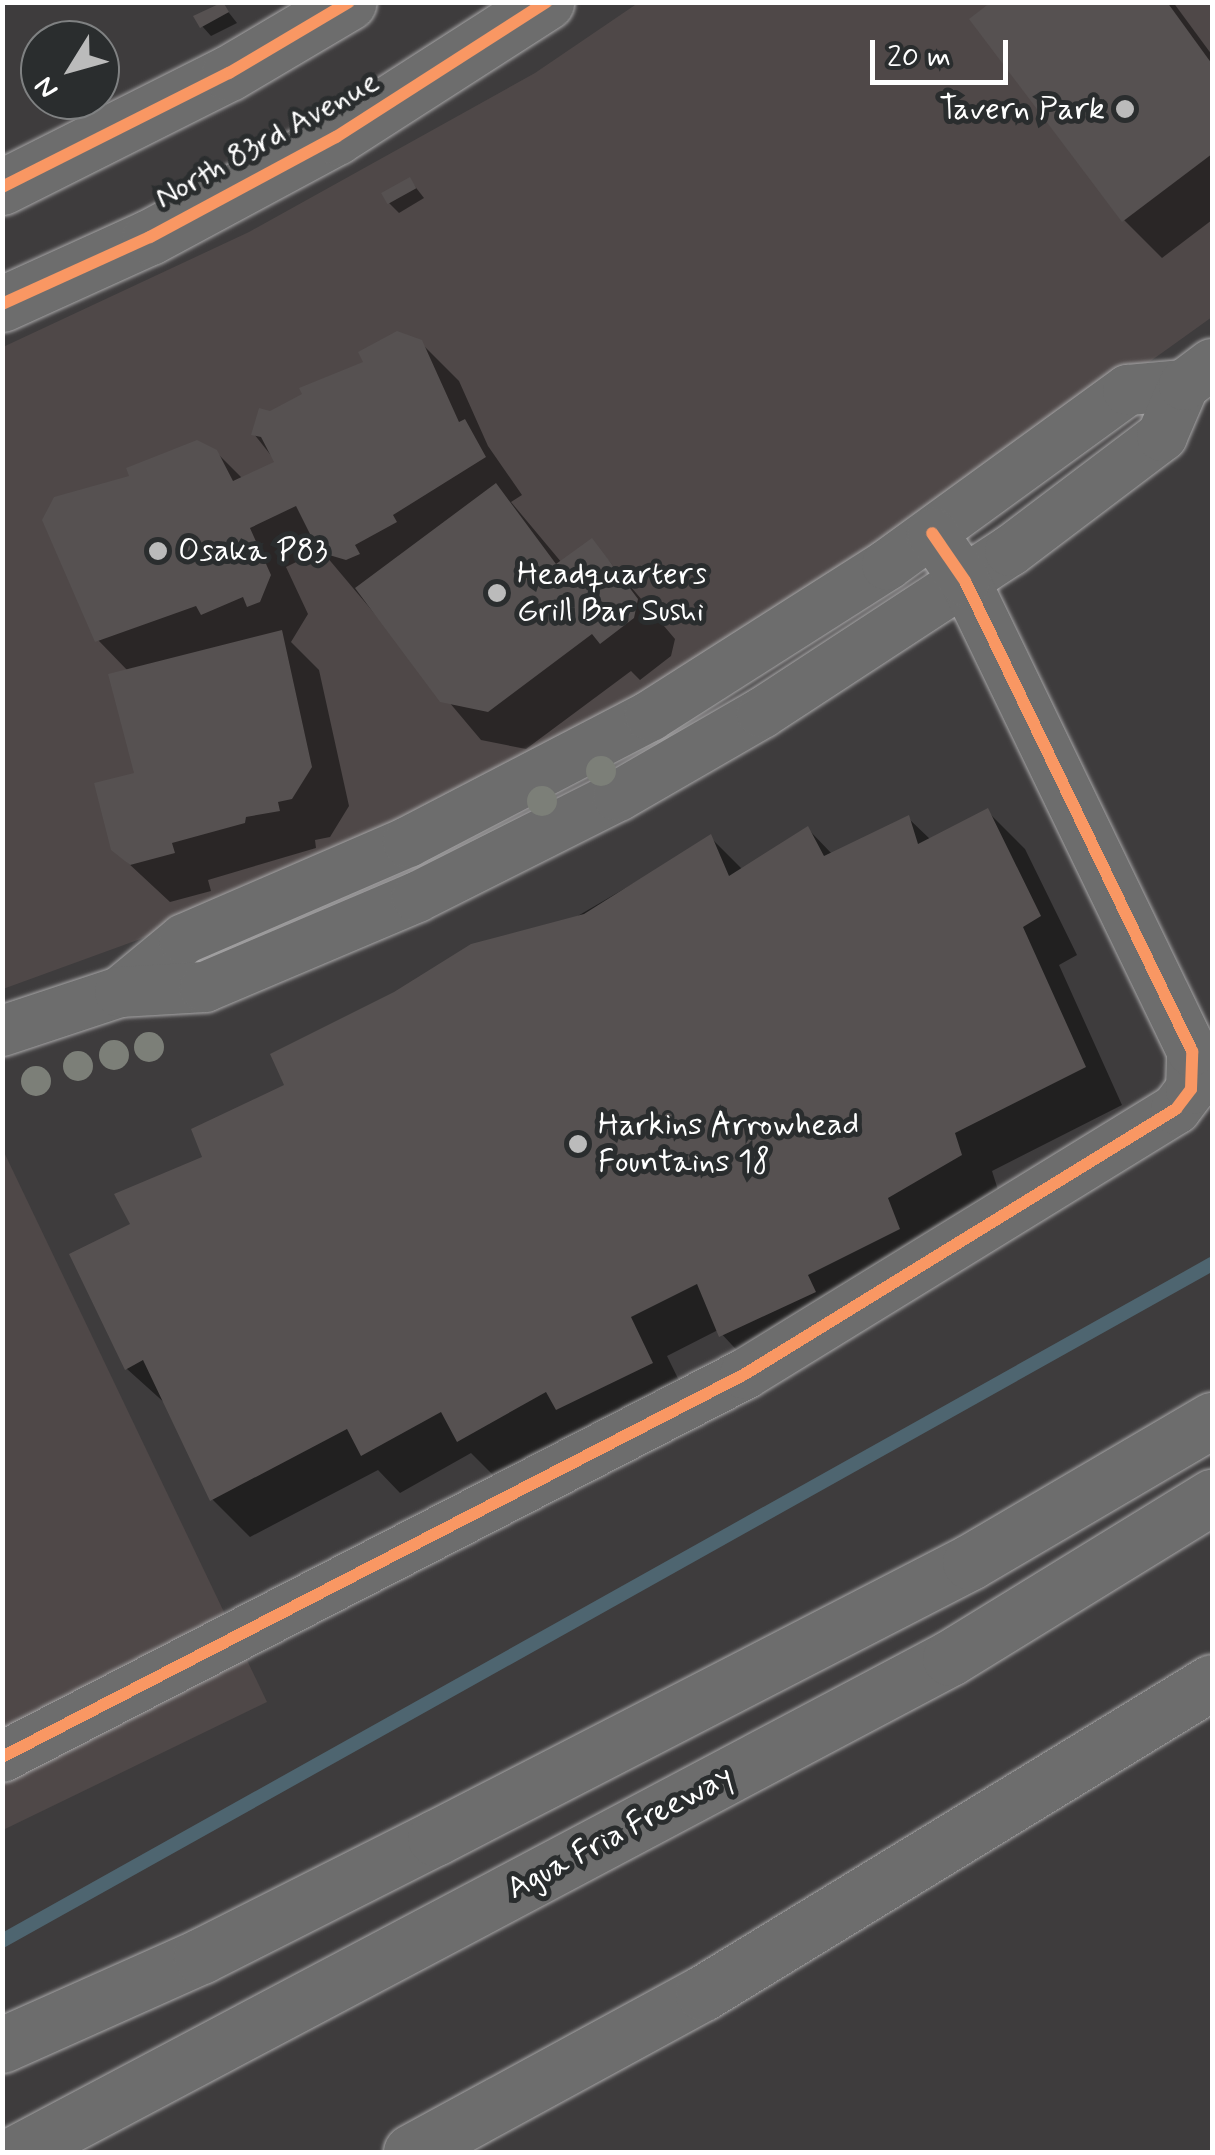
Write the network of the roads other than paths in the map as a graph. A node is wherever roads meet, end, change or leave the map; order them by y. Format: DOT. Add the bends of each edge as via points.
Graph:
graph roads {
  1 [pos="348,2"];
  2 [pos="546,2"];
  3 [pos="2,187"];
  4 [pos="2,304"];
  5 [pos="1198,374"];
  6 [pos="932,533"];
  7 [pos="966,582"];
  8 [pos="120,992"];
  9 [pos="2,1031"];
  10 [pos="1212,1420"];
  11 [pos="1212,1497"];
  12 [pos="1212,1682"];
  13 [pos="2,1757"];
  14 [pos="2,2045"];
  15 [pos="18,2152"];
  16 [pos="411,2152"];
  1 -- 3 [label="main road" via="229,73"];
  2 -- 4 [label="main road, North 83rd Avenue" via="336,137 150,238"];
  5 -- 6 [label="street" via="1128,390"];
  5 -- 7 [label="street" via="1162,436"];
  6 -- 7 [label="street"];
  6 -- 8 [label="street" via="650,716 408,842 184,938"];
  7 -- 8 [label="street" via="762,713 469,872 205,986"];
  7 -- 13 [label="street" via="1192,1050 1191,1089 1176,1109 745,1374"];
  8 -- 9 [label="street"];
  10 -- 14 [label="main road" via="970,1562 202,1956"];
  11 -- 15 [label="main road, Agua Fria Freeway" via="950,1658"];
  12 -- 16 [label="main road" via="703,1993"];
}
